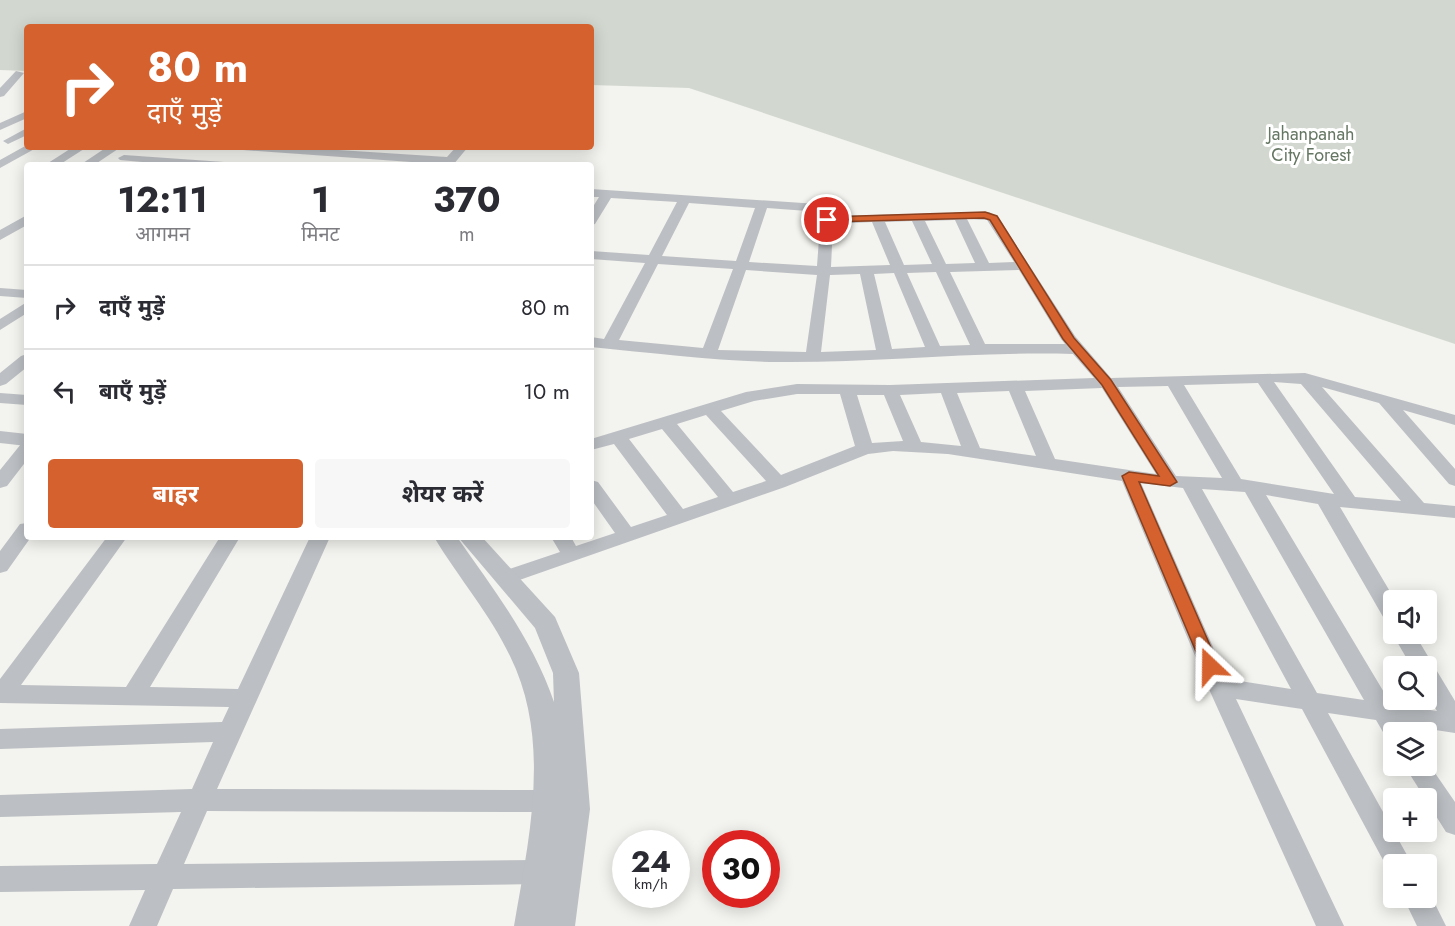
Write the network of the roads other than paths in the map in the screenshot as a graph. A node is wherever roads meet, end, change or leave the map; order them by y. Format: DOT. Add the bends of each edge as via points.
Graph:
graph roads {
  1 [pos="19,74"];
  2 [pos="0,94"];
  3 [pos="0,112"];
  4 [pos="24,114"];
  5 [pos="24,115"];
  6 [pos="0,127"];
  7 [pos="24,133"];
  8 [pos="8,141"];
  9 [pos="27,150"];
  10 [pos="76,150"];
  11 [pos="110,150"];
  12 [pos="136,150"];
  13 [pos="281,150"];
  14 [pos="459,150"];
  15 [pos="124,158"];
  16 [pos="56,162"];
  17 [pos="91,162"];
  18 [pos="118,162"];
  19 [pos="181,162"];
  20 [pos="435,162"];
  21 [pos="449,162"];
  22 [pos="0,165"];
  23 [pos="594,193"];
  24 [pos="607,194"];
  25 [pos="684,200"];
  26 [pos="762,206"];
  27 [pos="594,216"];
  28 [pos="959,216"];
  29 [pos="917,218"];
  30 [pos="877,219"];
  31 [pos="827,220"];
  32 [pos="24,221"];
  33 [pos="0,236"];
  34 [pos="594,255"];
  35 [pos="653,260"];
  36 [pos="740,266"];
  37 [pos="1022,266"];
  38 [pos="984,267"];
  39 [pos="940,268"];
  40 [pos="900,269"];
  41 [pos="866,270"];
  42 [pos="824,271"];
  43 [pos="0,292"];
  44 [pos="24,294"];
  45 [pos="24,308"];
  46 [pos="0,326"];
  47 [pos="594,342"];
  48 [pos="609,344"];
  49 [pos="980,349"];
  50 [pos="1077,349"];
  51 [pos="934,351"];
  52 [pos="709,354"];
  53 [pos="885,354"];
  54 [pos="813,356"];
  55 [pos="24,361"];
  56 [pos="1263,378"];
  57 [pos="1305,378"];
  58 [pos="0,381"];
  59 [pos="1173,381"];
  60 [pos="1107,383"];
  61 [pos="1015,386"];
  62 [pos="947,388"];
  63 [pos="847,390"];
  64 [pos="890,390"];
  65 [pos="0,398"];
  66 [pos="24,400"];
  67 [pos="1385,400"];
  68 [pos="709,408"];
  69 [pos="1455,420"];
  70 [pos="666,422"];
  71 [pos="0,430"];
  72 [pos="24,432"];
  73 [pos="0,437"];
  74 [pos="618,437"];
  75 [pos="24,440"];
  76 [pos="594,444"];
  77 [pos="913,445"];
  78 [pos="865,449"];
  79 [pos="24,452"];
  80 [pos="973,453"];
  81 [pos="1048,465"];
  82 [pos="1129,476"];
  83 [pos="1455,480"];
  84 [pos="0,482"];
  85 [pos="1180,482"];
  86 [pos="778,483"];
  87 [pos="1244,485"];
  88 [pos="594,490"];
  89 [pos="729,499"];
  90 [pos="1325,499"];
  91 [pos="1349,503"];
  92 [pos="1419,510"];
  93 [pos="1453,515"];
  94 [pos="679,517"];
  95 [pos="24,533"];
  96 [pos="627,536"];
  97 [pos="115,540"];
  98 [pos="228,540"];
  99 [pos="319,540"];
  100 [pos="447,540"];
  101 [pos="472,540"];
  102 [pos="563,540"];
  103 [pos="572,555"];
  104 [pos="0,566"];
  105 [pos="505,578"];
  106 [pos="1383,597"];
  107 [pos="1219,687"];
  108 [pos="1437,692"];
  109 [pos="1,694"];
  110 [pos="133,696"];
  111 [pos="245,698"];
  112 [pos="1311,701"];
  113 [pos="1381,712"];
  114 [pos="1388,722"];
  115 [pos="1455,722"];
  116 [pos="230,732"];
  117 [pos="0,739"];
  118 [pos="1423,776"];
  119 [pos="199,801"];
  120 [pos="548,801"];
  121 [pos="0,806"];
  122 [pos="1455,824"];
  123 [pos="1394,854"];
  124 [pos="538,872"];
  125 [pos="167,876"];
  126 [pos="0,879"];
  127 [pos="1423,908"];
  128 [pos="143,926"];
  129 [pos="530,926"];
  130 [pos="559,926"];
  131 [pos="1330,926"];
  132 [pos="1432,926"];
  1 -- 2 [label="street"];
  3 -- 4 [label="street"];
  5 -- 6 [label="street"];
  7 -- 8 [label="street"];
  9 -- 22 [label="street"];
  10 -- 16 [label="street"];
  11 -- 17 [label="street"];
  12 -- 15 [label="street"];
  13 -- 20 [label="street"];
  14 -- 21 [label="street"];
  15 -- 18 [label="street"];
  15 -- 19 [label="street"];
  23 -- 24 [label="street"];
  24 -- 25 [label="street"];
  24 -- 27 [label="street"];
  25 -- 26 [label="street"];
  25 -- 35 [label="street"];
  26 -- 31 [label="street" via="822,209 828,213"];
  26 -- 36 [label="street"];
  28 -- 29 [label="street"];
  28 -- 37 [label="street" via="992,217"];
  28 -- 38 [label="street"];
  29 -- 30 [label="street"];
  29 -- 39 [label="street"];
  30 -- 31 [label="street"];
  30 -- 40 [label="street"];
  31 -- 42 [label="street"];
  32 -- 33 [label="street"];
  34 -- 35 [label="street"];
  35 -- 36 [label="street"];
  35 -- 48 [label="street"];
  36 -- 42 [label="street"];
  36 -- 52 [label="street"];
  37 -- 38 [label="street"];
  37 -- 50 [label="street"];
  38 -- 39 [label="street"];
  39 -- 40 [label="street"];
  39 -- 49 [label="street"];
  40 -- 41 [label="street"];
  40 -- 51 [label="street"];
  41 -- 42 [label="street"];
  41 -- 53 [label="street"];
  42 -- 54 [label="street"];
  43 -- 44 [label="street"];
  45 -- 46 [label="street"];
  47 -- 48 [label="street"];
  48 -- 52 [label="street"];
  49 -- 50 [label="street"];
  49 -- 51 [label="street"];
  50 -- 60 [label="street"];
  51 -- 53 [label="street"];
  52 -- 54 [label="street"];
  53 -- 54 [label="street"];
  55 -- 58 [label="street"];
  56 -- 57 [label="street"];
  56 -- 59 [label="street"];
  56 -- 91 [label="street"];
  57 -- 67 [label="street"];
  57 -- 92 [label="street"];
  59 -- 60 [label="street"];
  59 -- 87 [label="street"];
  60 -- 61 [label="street"];
  60 -- 85 [label="street"];
  61 -- 62 [label="street"];
  61 -- 81 [label="street"];
  62 -- 64 [label="street"];
  62 -- 80 [label="street"];
  63 -- 64 [label="street"];
  63 -- 68 [label="street" via="797,389"];
  63 -- 78 [label="street"];
  64 -- 77 [label="street"];
  65 -- 66 [label="street"];
  67 -- 69 [label="street"];
  67 -- 83 [label="street"];
  68 -- 70 [label="street"];
  68 -- 86 [label="street"];
  70 -- 74 [label="street"];
  70 -- 89 [label="street"];
  71 -- 72 [label="street"];
  73 -- 75 [label="street"];
  74 -- 76 [label="street"];
  74 -- 94 [label="street"];
  77 -- 78 [label="street"];
  77 -- 80 [label="street"];
  78 -- 86 [label="street"];
  79 -- 84 [label="street"];
  80 -- 81 [label="street"];
  81 -- 82 [label="street"];
  82 -- 85 [label="street"];
  82 -- 107 [label="street"];
  85 -- 87 [label="street"];
  85 -- 112 [label="street"];
  86 -- 89 [label="street"];
  87 -- 90 [label="street"];
  87 -- 113 [label="street"];
  88 -- 96 [label="street"];
  89 -- 94 [label="street"];
  90 -- 91 [label="street"];
  90 -- 106 [label="street"];
  91 -- 92 [label="street"];
  92 -- 93 [label="street"];
  94 -- 96 [label="street"];
  95 -- 104 [label="street"];
  96 -- 103 [label="street"];
  97 -- 109 [label="street"];
  98 -- 110 [label="street"];
  99 -- 111 [label="street"];
  100 -- 120 [label="street" via="513,638 531,674 545,724"];
  101 -- 105 [label="street"];
  102 -- 103 [label="street"];
  103 -- 105 [label="street"];
  105 -- 130 [label="street" via="546,624 566,673 575,809"];
  107 -- 112 [label="street"];
  107 -- 131 [label="street"];
  108 -- 115 [label="street"];
  109 -- 110 [label="street"];
  110 -- 111 [label="street"];
  111 -- 116 [label="street"];
  112 -- 113 [label="street"];
  112 -- 123 [label="street"];
  113 -- 114 [label="street"];
  113 -- 115 [label="street"];
  116 -- 117 [label="street"];
  116 -- 119 [label="street"];
  118 -- 122 [label="street"];
  119 -- 120 [label="street"];
  119 -- 121 [label="street"];
  119 -- 125 [label="street"];
  120 -- 124 [label="street"];
  124 -- 125 [label="street"];
  124 -- 129 [label="street"];
  125 -- 126 [label="street"];
  125 -- 128 [label="street"];
  127 -- 132 [label="street"];
}
